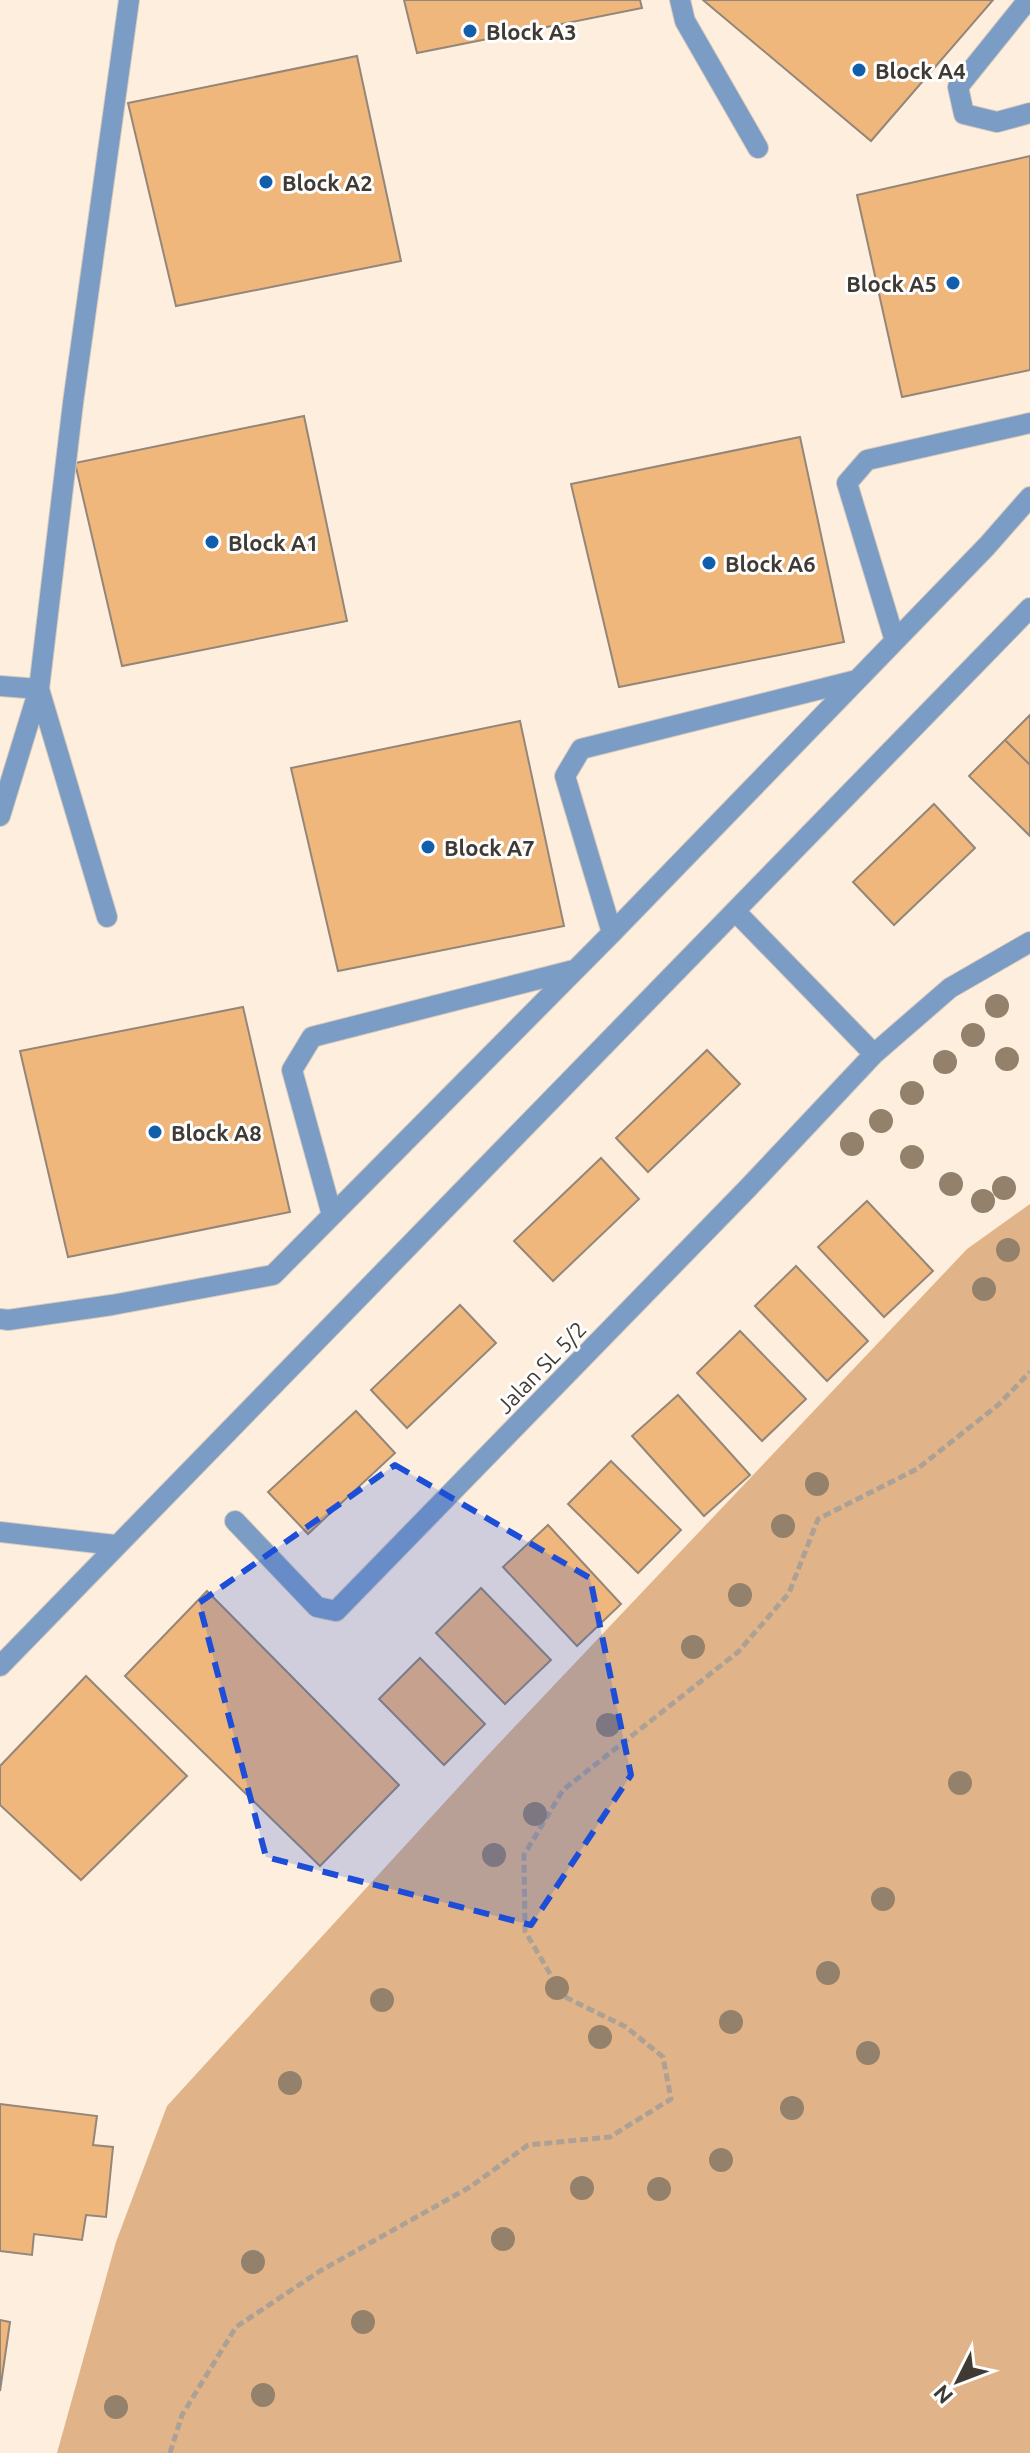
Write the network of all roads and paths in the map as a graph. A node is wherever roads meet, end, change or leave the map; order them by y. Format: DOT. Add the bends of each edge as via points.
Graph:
graph roads {
  1 [pos="129,0"];
  2 [pos="680,0"];
  3 [pos="1028,0"];
  4 [pos="1030,113"];
  5 [pos="758,148"];
  6 [pos="1030,423"];
  7 [pos="1030,497"];
  8 [pos="1030,608"];
  9 [pos="895,641"];
  10 [pos="857,680"];
  11 [pos="0,686"];
  12 [pos="39,689"];
  13 [pos="0,816"];
  14 [pos="735,911"];
  15 [pos="107,917"];
  16 [pos="612,933"];
  17 [pos="1030,942"];
  18 [pos="575,970"];
  19 [pos="874,1054"];
  20 [pos="332,1215"];
  21 [pos="0,1319"];
  22 [pos="1030,1372"];
  23 [pos="235,1521"];
  24 [pos="0,1532"];
  25 [pos="115,1545"];
  26 [pos="0,1666"];
  27 [pos="170,2453"];
  1 -- 12 [label="street"];
  2 -- 5 [label="street" via="685,21"];
  3 -- 4 [label="street" via="958,87 964,114 997,122"];
  6 -- 9 [label="street" via="867,460 847,483"];
  7 -- 9 [label="street"];
  8 -- 14 [label="street"];
  9 -- 10 [label="street"];
  10 -- 16 [label="street"];
  10 -- 16 [label="street" via="581,749 565,776"];
  11 -- 12 [label="street"];
  12 -- 13 [label="street"];
  12 -- 15 [label="street"];
  14 -- 19 [label="street"];
  14 -- 25 [label="street"];
  16 -- 18 [label="street"];
  17 -- 19 [label="street" via="950,988"];
  18 -- 20 [label="street"];
  18 -- 20 [label="street" via="312,1037 292,1070"];
  19 -- 23 [label="street, Jalan SL 5/2" via="336,1611 317,1607"];
  20 -- 21 [label="street" via="273,1275"];
  22 -- 27 [label="path" via="998,1405 917,1469 818,1519 789,1593 738,1652 563,1790 524,1855 525,1931 563,1996 626,2027 663,2057 671,2099 610,2137 528,2145 470,2187 320,2271 236,2327 182,2415"];
  24 -- 25 [label="street"];
  25 -- 26 [label="street"];
}
